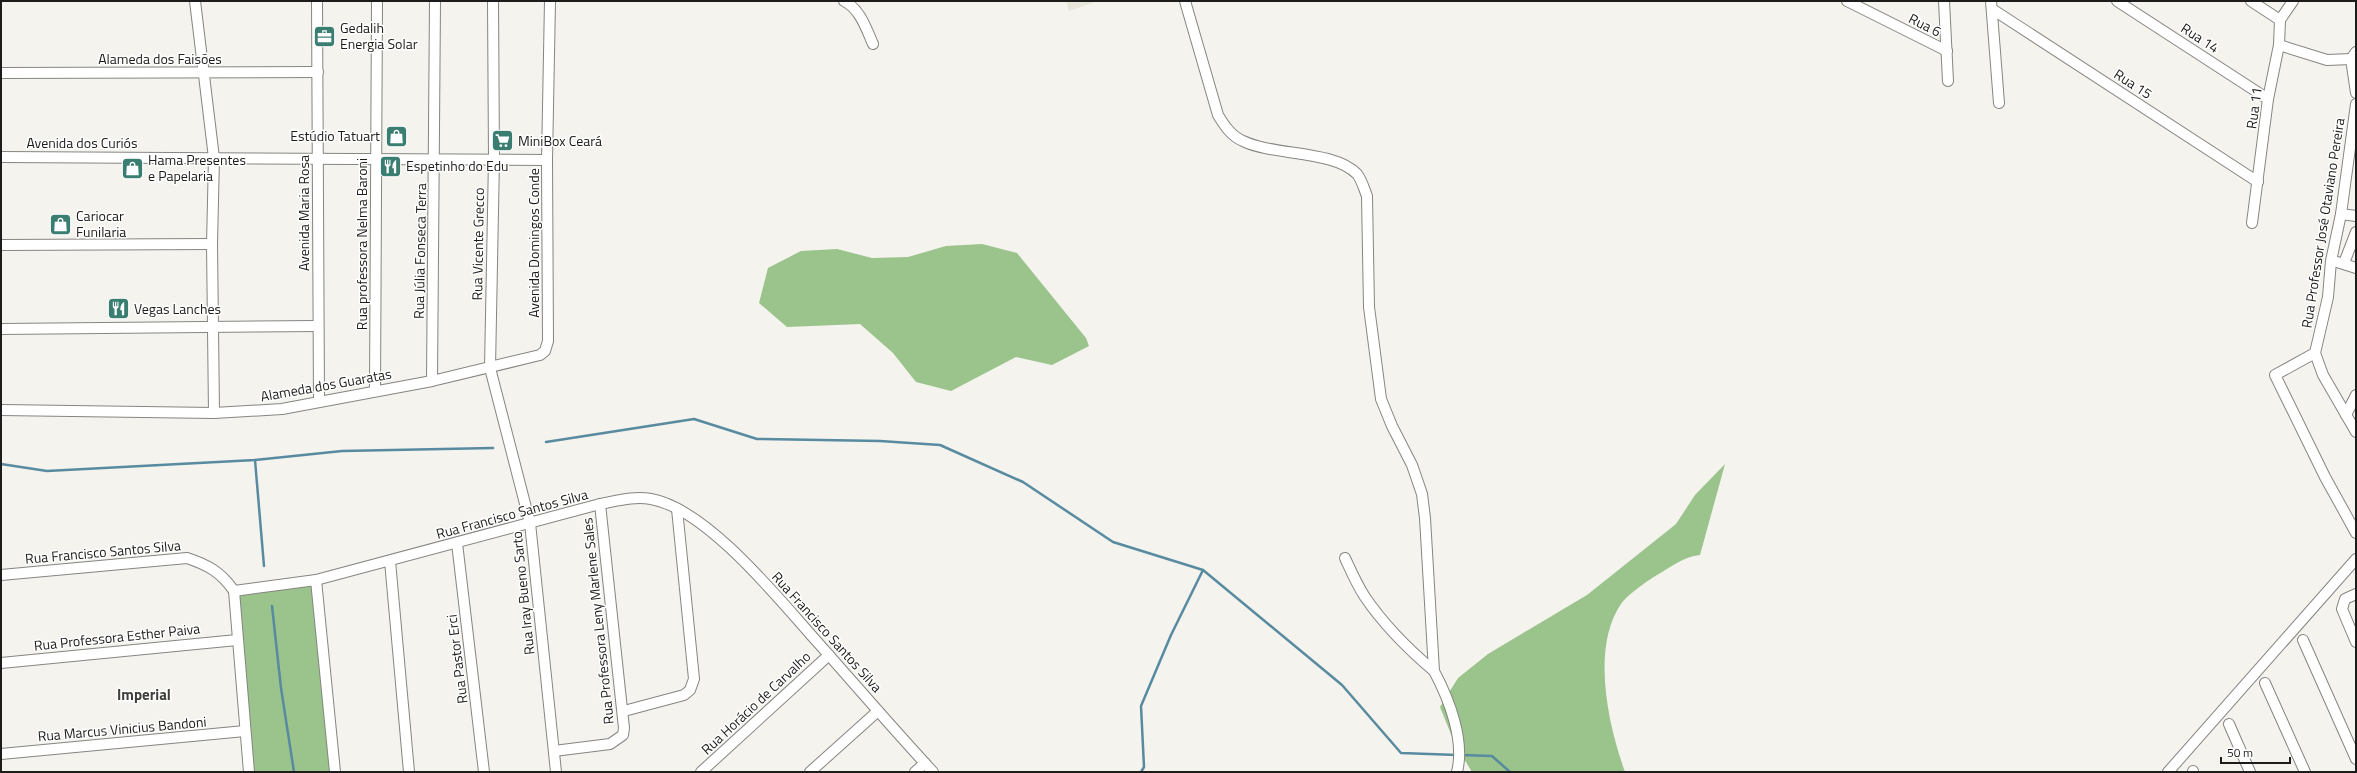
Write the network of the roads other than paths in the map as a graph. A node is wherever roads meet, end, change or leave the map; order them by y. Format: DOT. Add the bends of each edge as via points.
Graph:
graph roads {
  1 [pos="195,1"];
  2 [pos="318,1"];
  3 [pos="377,1"];
  4 [pos="435,1"];
  5 [pos="493,1"];
  6 [pos="550,1"];
  7 [pos="844,1"];
  8 [pos="1185,1"];
  9 [pos="1847,1"];
  10 [pos="1944,1"];
  11 [pos="2117,1"];
  12 [pos="2251,1"];
  13 [pos="2293,1"];
  14 [pos="1992,5"];
  15 [pos="2280,20"];
  16 [pos="873,44"];
  17 [pos="2279,45"];
  18 [pos="1947,51"];
  19 [pos="2354,56"];
  20 [pos="318,72"];
  21 [pos="1,73"];
  22 [pos="204,74"];
  23 [pos="1948,81"];
  24 [pos="2356,93"];
  25 [pos="2268,99"];
  26 [pos="1999,103"];
  27 [pos="2356,104"];
  28 [pos="1,157"];
  29 [pos="214,158"];
  30 [pos="318,159"];
  31 [pos="376,159"];
  32 [pos="494,159"];
  33 [pos="435,160"];
  34 [pos="547,160"];
  35 [pos="2258,182"];
  36 [pos="2341,214"];
  37 [pos="2356,216"];
  38 [pos="2252,223"];
  39 [pos="2356,232"];
  40 [pos="212,244"];
  41 [pos="1,245"];
  42 [pos="2332,261"];
  43 [pos="2344,263"];
  44 [pos="2356,268"];
  45 [pos="318,326"];
  46 [pos="212,327"];
  47 [pos="1,329"];
  48 [pos="548,342"];
  49 [pos="2315,353"];
  50 [pos="490,368"];
  51 [pos="432,381"];
  52 [pos="375,390"];
  53 [pos="2356,395"];
  54 [pos="319,401"];
  55 [pos="1,410"];
  56 [pos="214,414"];
  57 [pos="2346,415"];
  58 [pos="2356,432"];
  59 [pos="600,504"];
  60 [pos="677,509"];
  61 [pos="530,523"];
  62 [pos="2356,532"];
  63 [pos="457,543"];
  64 [pos="1345,558"];
  65 [pos="2356,559"];
  66 [pos="390,561"];
  67 [pos="1,575"];
  68 [pos="316,580"];
  69 [pos="234,591"];
  70 [pos="2356,594"];
  71 [pos="237,640"];
  72 [pos="2303,640"];
  73 [pos="2356,642"];
  74 [pos="829,655"];
  75 [pos="1,663"];
  76 [pos="1434,671"];
  77 [pos="2265,683"];
  78 [pos="878,710"];
  79 [pos="624,711"];
  80 [pos="2229,724"];
  81 [pos="245,731"];
  82 [pos="554,751"];
  83 [pos="2355,753"];
  84 [pos="1,754"];
  85 [pos="925,763"];
  86 [pos="249,772"];
  87 [pos="335,772"];
  88 [pos="409,772"];
  89 [pos="484,772"];
  90 [pos="556,772"];
  91 [pos="701,772"];
  92 [pos="810,772"];
  93 [pos="915,772"];
  94 [pos="933,772"];
  95 [pos="1457,772"];
  96 [pos="2168,772"];
  97 [pos="2250,772"];
  98 [pos="2305,772"];
  1 -- 22 [label="street"];
  2 -- 20 [label="street, Avenida Maria Rosa"];
  3 -- 31 [label="street, Rua professora Nelma Baroni"];
  4 -- 33 [label="street, Rua Júlia Fonseca Terra"];
  5 -- 32 [label="street, Rua Vicente Grecco"];
  6 -- 34 [label="street, Avenida Domingos Conde"];
  7 -- 16 [label="street" via="851,4 859,14"];
  8 -- 76 [label="street" via="1213,102 1228,130 1242,141 1262,148 1323,158 1350,168 1362,183 1367,196 1369,307 1381,399 1412,465 1422,494"];
  9 -- 18 [label="street, Rua 6"];
  10 -- 18 [label="street"];
  11 -- 25 [label="street, Rua 14"];
  12 -- 15 [label="street"];
  13 -- 15 [label="street"];
  14 -- 26 [label="street"];
  14 -- 35 [label="street, Rua 15"];
  15 -- 17 [label="street, Rua 11"];
  17 -- 19 [label="street" via="2327,60"];
  17 -- 25 [label="street, Rua 11"];
  18 -- 23 [label="street"];
  19 -- 24 [label="street"];
  20 -- 22 [label="street, Alameda dos Faisões"];
  20 -- 30 [label="street, Avenida Maria Rosa"];
  21 -- 22 [label="street, Alameda dos Faisões"];
  22 -- 29 [label="street"];
  25 -- 35 [label="street, Rua 11"];
  27 -- 36 [label="street, Rua Professor José Otaviano Pereira"];
  28 -- 29 [label="street, Avenida dos Curiós"];
  29 -- 30 [label="street, Avenida dos Curiós"];
  29 -- 40 [label="street"];
  30 -- 31 [label="street, Avenida dos Curiós"];
  30 -- 45 [label="street, Avenida Maria Rosa"];
  31 -- 33 [label="street, Avenida dos Curiós"];
  31 -- 52 [label="street, Rua professora Nelma Baroni"];
  32 -- 33 [label="street, Avenida dos Curiós"];
  32 -- 34 [label="street, Avenida dos Curiós"];
  32 -- 50 [label="street, Rua Vicente Grecco"];
  33 -- 51 [label="street, Rua Júlia Fonseca Terra"];
  34 -- 48 [label="street, Avenida Domingos Conde"];
  35 -- 38 [label="street, Rua 11"];
  36 -- 37 [label="street"];
  36 -- 42 [label="street, Rua Professor José Otaviano Pereira"];
  39 -- 43 [label="street"];
  40 -- 41 [label="street"];
  40 -- 46 [label="street"];
  42 -- 43 [label="street"];
  42 -- 49 [label="street, Rua Professor José Otaviano Pereira" via="2328,297"];
  43 -- 44 [label="street"];
  45 -- 46 [label="street"];
  45 -- 54 [label="street, Avenida Maria Rosa"];
  46 -- 47 [label="street"];
  46 -- 56 [label="street"];
  48 -- 50 [label="street, Alameda dos Guaratas" via="545,351 540,355"];
  49 -- 57 [label="street" via="2323,375"];
  49 -- 62 [label="street" via="2275,375 2325,477"];
  50 -- 51 [label="street, Alameda dos Guaratas"];
  50 -- 61 [label="street, Rua Iray Bueno Sarto"];
  51 -- 52 [label="street, Alameda dos Guaratas"];
  52 -- 54 [label="street, Alameda dos Guaratas"];
  53 -- 57 [label="street"];
  54 -- 56 [label="street, Alameda dos Guaratas" via="282,409"];
  55 -- 56 [label="street, Alameda dos Guaratas"];
  57 -- 58 [label="street"];
  59 -- 60 [label="street, Rua Francisco Santos Silva" via="627,498 652,499"];
  59 -- 61 [label="street, Rua Francisco Santos Silva"];
  59 -- 79 [label="street, Rua Professora Leny Marlene Sales"];
  60 -- 74 [label="street, Rua Francisco Santos Silva" via="726,545"];
  60 -- 79 [label="street" via="694,679 690,690 684,695"];
  61 -- 63 [label="street, Rua Francisco Santos Silva"];
  61 -- 82 [label="street, Rua Iray Bueno Sarto"];
  63 -- 66 [label="street, Rua Francisco Santos Silva"];
  63 -- 89 [label="street, Rua Pastor Erci"];
  64 -- 76 [label="street" via="1364,596 1409,650"];
  65 -- 96 [label="street"];
  66 -- 68 [label="street, Rua Francisco Santos Silva"];
  66 -- 88 [label="street"];
  67 -- 69 [label="street, Rua Francisco Santos Silva" via="187,558 208,564 224,576"];
  68 -- 69 [label="street, Rua Francisco Santos Silva"];
  68 -- 87 [label="street"];
  69 -- 71 [label="street"];
  70 -- 73 [label="street" via="2345,599 2342,609"];
  71 -- 75 [label="street, Rua Professora Esther Paiva"];
  71 -- 81 [label="street"];
  72 -- 83 [label="street"];
  74 -- 78 [label="street, Rua Francisco Santos Silva"];
  74 -- 91 [label="street, Rua Horácio de Carvalho"];
  76 -- 95 [label="street" via="1444,689 1456,731 1459,762"];
  77 -- 98 [label="street"];
  78 -- 85 [label="street, Rua Francisco Santos Silva"];
  78 -- 92 [label="street"];
  79 -- 82 [label="street, Rua Professora Leny Marlene Sales" via="623,735 618,740 610,744"];
  80 -- 97 [label="street"];
  81 -- 84 [label="street, Rua Marcus Vinicius Bandoni"];
  81 -- 86 [label="street"];
  82 -- 90 [label="street, Rua Iray Bueno Sarto"];
  85 -- 93 [label="street"];
  85 -- 94 [label="street, Rua Francisco Santos Silva"];
}
